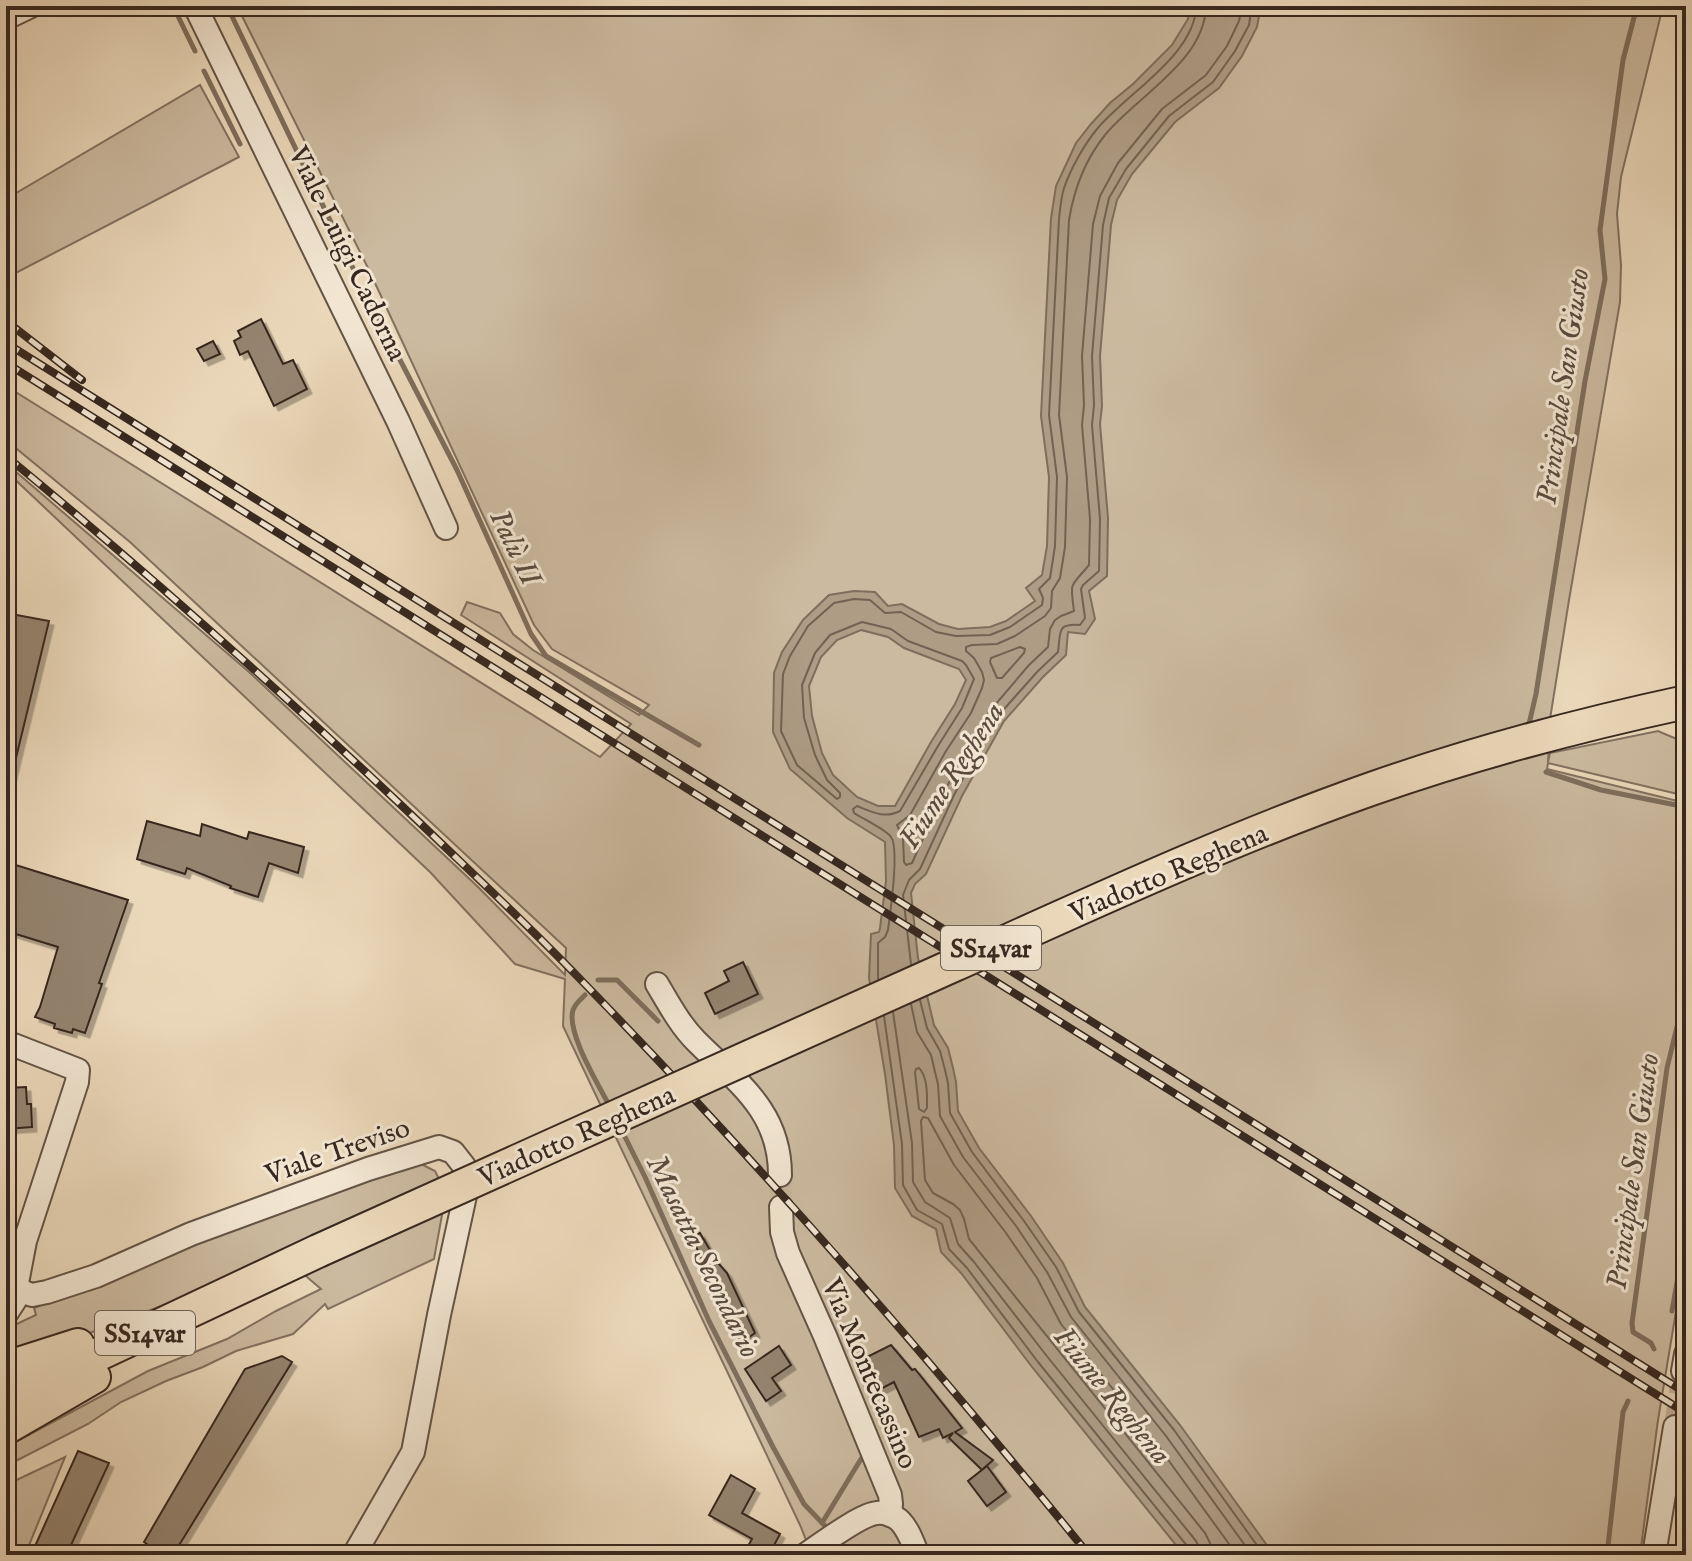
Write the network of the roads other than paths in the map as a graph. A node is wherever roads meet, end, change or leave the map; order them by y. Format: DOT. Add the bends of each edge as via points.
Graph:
graph roads {
  1 [pos="31,6"];
  2 [pos="195,6"];
  3 [pos="6,18"];
  4 [pos="446,528"];
  5 [pos="1686,702"];
  6 [pos="657,984"];
  7 [pos="6,1042"];
  8 [pos="780,1175"];
  9 [pos="781,1207"];
  10 [pos="283,1269"];
  11 [pos="21,1291"];
  12 [pos="6,1314"];
  13 [pos="6,1368"];
  14 [pos="6,1396"];
  15 [pos="1675,1427"];
  16 [pos="6,1428"];
  17 [pos="890,1515"];
  18 [pos="354,1555"];
  19 [pos="805,1555"];
  20 [pos="918,1555"];
  21 [pos="1654,1555"];
  1 -- 3 [label="street"];
  2 -- 4 [label="street, Viale Luigi Cadorna"];
  5 -- 10 [label="highway, Viadotto Reghena / SS14var, bridge" via="1458,760 1238,841 842,1014"];
  6 -- 8 [label="street" via="695,1040 764,1113 780,1155"];
  7 -- 11 [label="street" via="78,1070 25,1241 17,1283"];
  9 -- 17 [label="street, Via Montecassino" via="788,1253 890,1495"];
  10 -- 13 [label="highway" via="200,1294 77,1346"];
  10 -- 14 [label="highway, SS14var"];
  10 -- 16 [label="highway" via="232,1308 131,1355"];
  11 -- 12 [label="street"];
  11 -- 18 [label="street, Viale Treviso" via="47,1292 96,1276 191,1234 420,1152 439,1147 453,1152 468,1182 413,1452"];
  15 -- 21 [label="street"];
  17 -- 19 [label="street" via="875,1512"];
  17 -- 20 [label="street, Via Montecassino" via="903,1525"];
}
